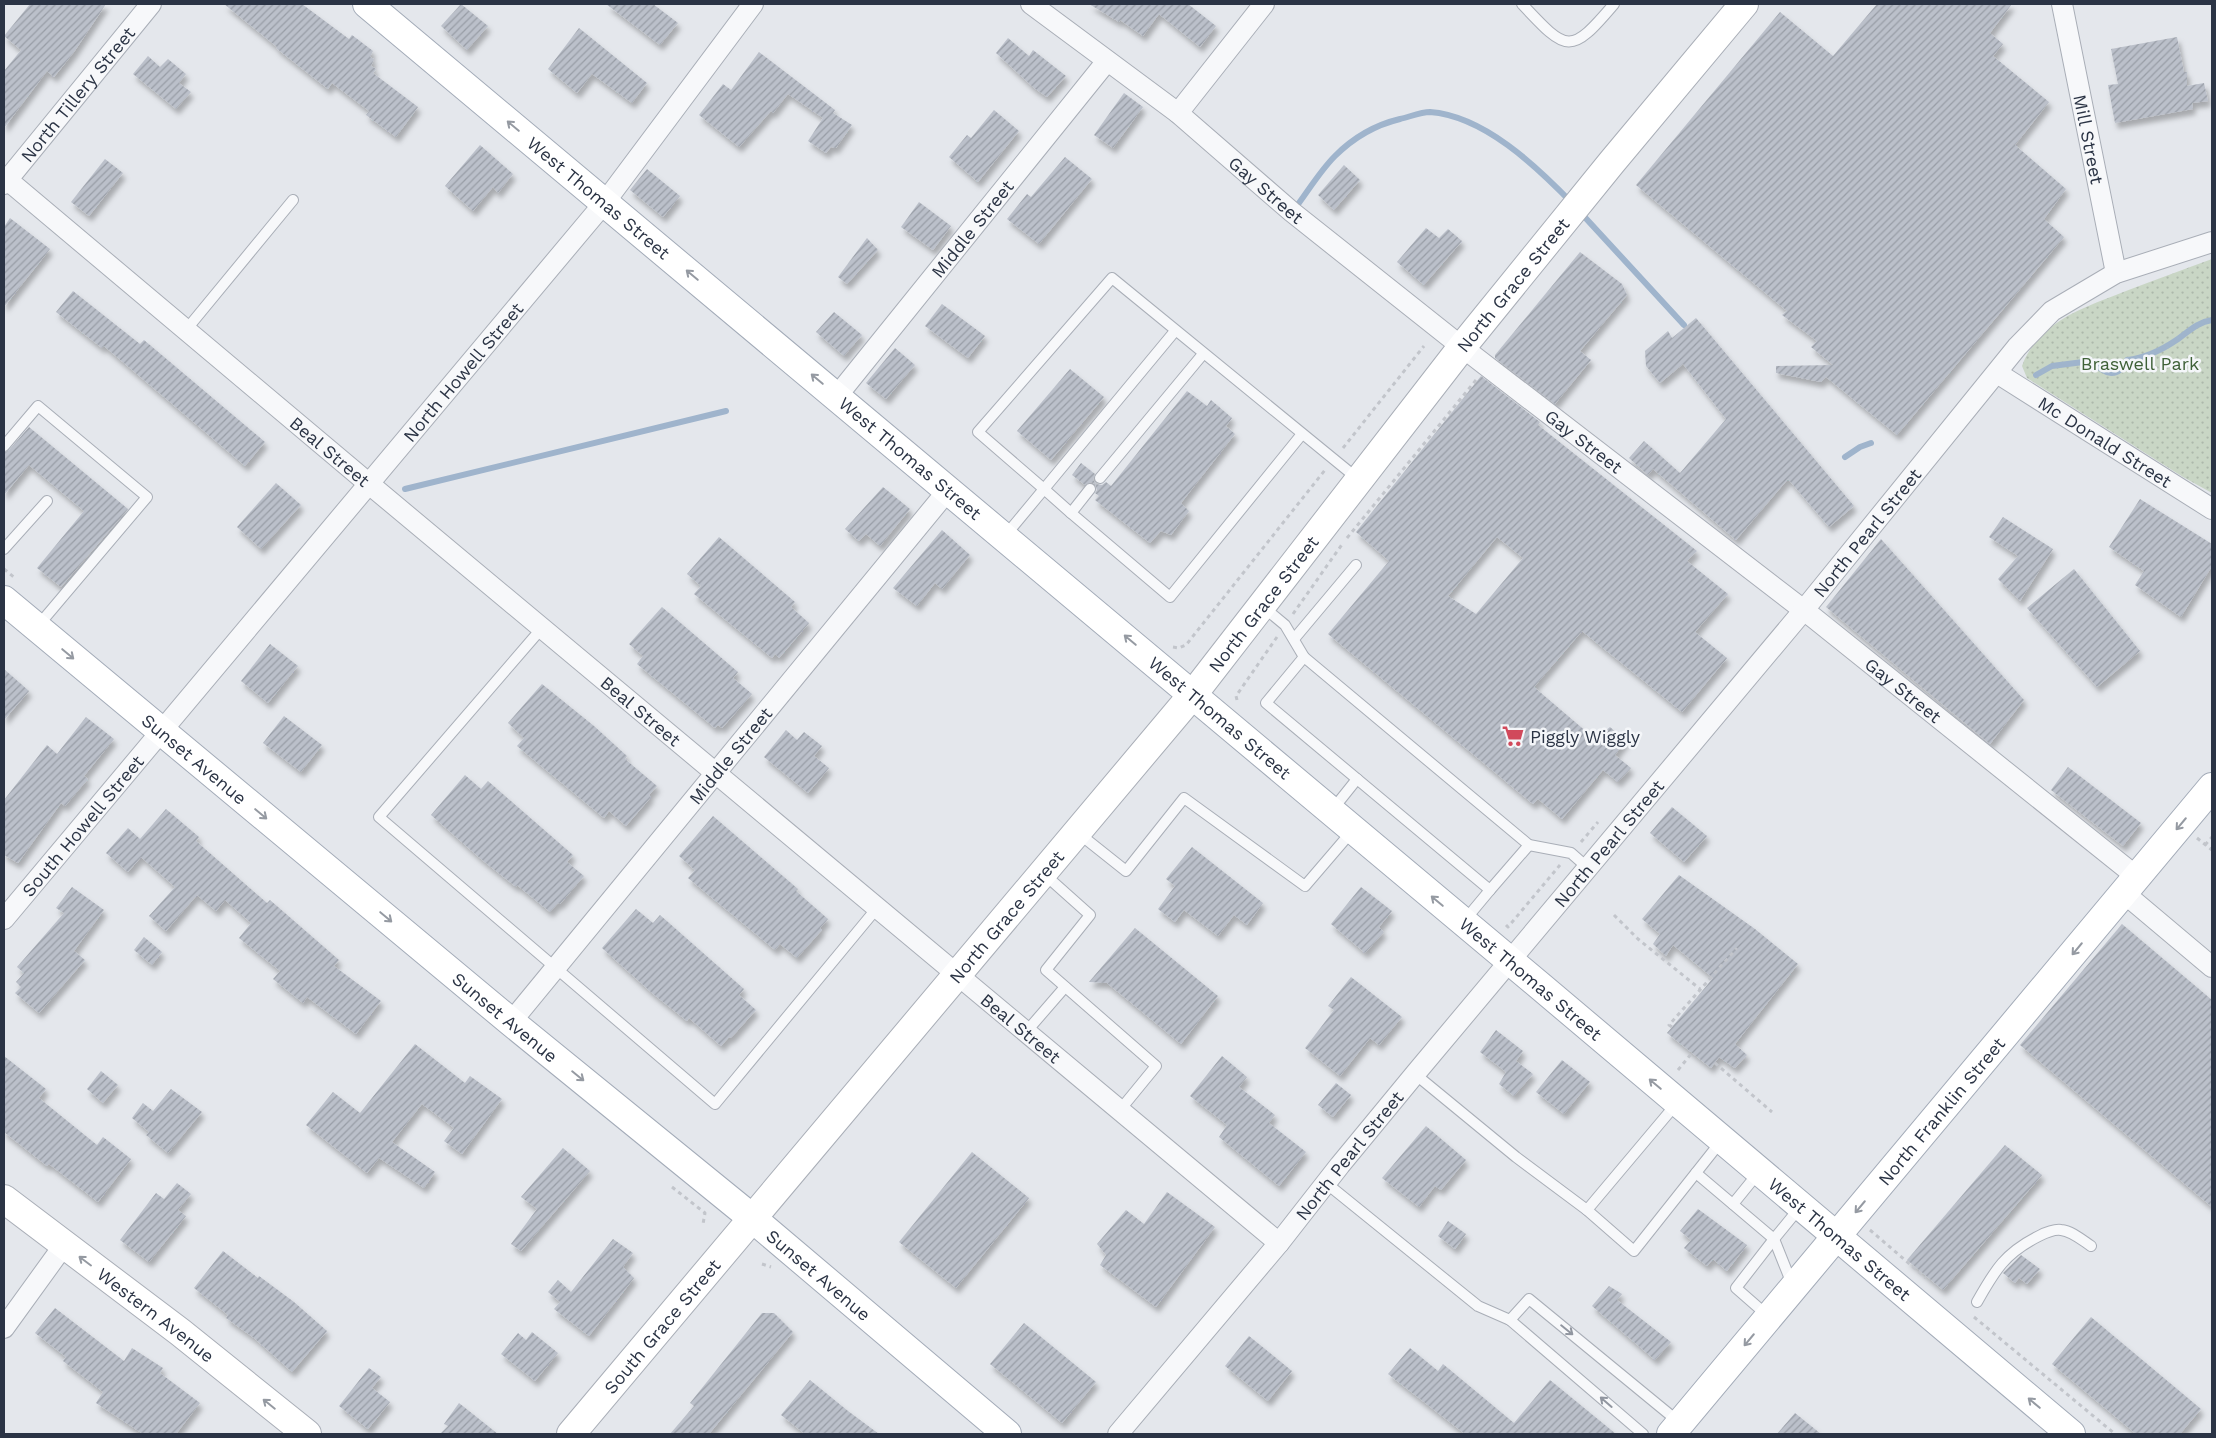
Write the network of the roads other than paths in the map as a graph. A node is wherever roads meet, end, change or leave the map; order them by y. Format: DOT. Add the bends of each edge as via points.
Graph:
graph roads {
  1 [pos="151,4"];
  2 [pos="367,4"];
  3 [pos="753,4"];
  4 [pos="1031,4"];
  5 [pos="1264,4"];
  6 [pos="1522,4"];
  7 [pos="1614,4"];
  8 [pos="1744,4"];
  9 [pos="2062,4"];
  10 [pos="1107,61"];
  11 [pos="1178,113"];
  12 [pos="5,180"];
  13 [pos="293,200"];
  14 [pos="605,202"];
  15 [pos="2212,242"];
  16 [pos="2116,273"];
  17 [pos="186,330"];
  18 [pos="1175,331"];
  19 [pos="1462,347"];
  20 [pos="1203,354"];
  21 [pos="1998,373"];
  22 [pos="837,396"];
  23 [pos="1302,434"];
  24 [pos="4,446"];
  25 [pos="1100,478"];
  26 [pos="1359,480"];
  27 [pos="368,483"];
  28 [pos="949,489"];
  29 [pos="1044,489"];
  30 [pos="1090,489"];
  31 [pos="47,501"];
  32 [pos="2212,509"];
  33 [pos="1070,513"];
  34 [pos="1006,536"];
  35 [pos="4,549"];
  36 [pos="1356,565"];
  37 [pos="4,600"];
  38 [pos="1261,606"];
  39 [pos="1803,611"];
  40 [pos="37,628"];
  41 [pos="542,628"];
  42 [pos="1294,639"];
  43 [pos="1304,657"];
  44 [pos="1194,693"];
  45 [pos="161,731"];
  46 [pos="715,773"];
  47 [pos="1357,779"];
  48 [pos="2212,787"];
  49 [pos="1332,811"];
  50 [pos="1353,829"];
  51 [pos="1076,832"];
  52 [pos="1529,845"];
  53 [pos="1588,868"];
  54 [pos="1042,872"];
  55 [pos="2130,885"];
  56 [pos="1490,890"];
  57 [pos="877,908"];
  58 [pos="1471,913"];
  59 [pos="4,919"];
  60 [pos="1509,962"];
  61 [pos="556,967"];
  62 [pos="2212,967"];
  63 [pos="956,974"];
  64 [pos="1065,987"];
  65 [pos="511,1022"];
  66 [pos="1026,1032"];
  67 [pos="1415,1074"];
  68 [pos="1678,1103"];
  69 [pos="1120,1110"];
  70 [pos="1722,1140"];
  71 [pos="1760,1172"];
  72 [pos="1696,1173"];
  73 [pos="1326,1183"];
  74 [pos="4,1200"];
  75 [pos="1733,1204"];
  76 [pos="1801,1206"];
  77 [pos="1587,1210"];
  78 [pos="752,1218"];
  79 [pos="1836,1236"];
  80 [pos="1774,1239"];
  81 [pos="1279,1243"];
  82 [pos="64,1245"];
  83 [pos="2091,1246"];
  84 [pos="1793,1288"];
  85 [pos="1977,1302"];
  86 [pos="1769,1316"];
  87 [pos="1510,1320"];
  88 [pos="4,1328"];
  89 [pos="1675,1429"];
  90 [pos="307,1434"];
  91 [pos="571,1434"];
  92 [pos="1007,1434"];
  93 [pos="1118,1434"];
  94 [pos="1643,1434"];
  95 [pos="2071,1434"];
  1 -- 12 [label="street, North Tillery Street"];
  14 -- 2 [label="main road, West Thomas Street, one-way"];
  3 -- 14 [label="street, North Howell Street"];
  4 -- 10 [label="street, Gay Street"];
  5 -- 11 [label="street"];
  6 -- 7 [label="lane" via="1559,40 1574,42 1583,38"];
  8 -- 19 [label="main road, North Grace Street"];
  9 -- 16 [label="street, Mill Street"];
  10 -- 11 [label="street, Gay Street"];
  10 -- 22 [label="street, Middle Street"];
  11 -- 19 [label="street, Gay Street" via="1292,212"];
  12 -- 17 [label="street, Beal Street"];
  13 -- 17 [label="lane"];
  22 -- 14 [label="main road, West Thomas Street, one-way"];
  14 -- 27 [label="street, North Howell Street"];
  15 -- 16 [label="street, North Pearl Street"];
  16 -- 21 [label="street, North Pearl Street" via="2052,311 2017,347"];
  17 -- 27 [label="street, Beal Street"];
  18 -- 20 [label="lane"];
  18 -- 29 [label="lane"];
  18 -- 29 [label="lane" via="1112,278 978,432"];
  19 -- 26 [label="main road, North Grace Street"];
  19 -- 39 [label="street, Gay Street"];
  20 -- 23 [label="lane"];
  20 -- 25 [label="lane"];
  21 -- 32 [label="street, Mc Donald Street"];
  21 -- 39 [label="street, North Pearl Street"];
  22 -- 28 [label="main road, West Thomas Street"];
  23 -- 26 [label="lane"];
  23 -- 33 [label="lane" via="1170,597"];
  24 -- 40 [label="lane" via="38,406 147,497"];
  26 -- 38 [label="main road, North Grace Street"];
  27 -- 41 [label="street, Beal Street"];
  27 -- 45 [label="street, North Howell Street"];
  28 -- 34 [label="main road, West Thomas Street"];
  28 -- 46 [label="street, Middle Street"];
  29 -- 33 [label="lane"];
  29 -- 34 [label="lane"];
  30 -- 33 [label="lane"];
  31 -- 35 [label="lane"];
  44 -- 34 [label="main road, West Thomas Street, one-way"];
  36 -- 42 [label="lane"];
  37 -- 40 [label="main road, Sunset Avenue"];
  38 -- 42 [label="lane" via="1286,625"];
  38 -- 44 [label="main road, North Grace Street"];
  39 -- 53 [label="street, North Pearl Street"];
  39 -- 55 [label="street, Gay Street"];
  40 -- 45 [label="main road, Sunset Avenue, one-way"];
  41 -- 46 [label="street, Beal Street"];
  41 -- 61 [label="lane" via="378,817"];
  42 -- 43 [label="lane"];
  43 -- 47 [label="lane" via="1266,702"];
  43 -- 52 [label="lane"];
  44 -- 49 [label="main road, West Thomas Street"];
  44 -- 51 [label="main road, North Grace Street"];
  45 -- 59 [label="street, South Howell Street"];
  45 -- 65 [label="main road, Sunset Avenue, one-way"];
  46 -- 57 [label="street, Beal Street"];
  46 -- 61 [label="street, Middle Street"];
  47 -- 49 [label="lane"];
  47 -- 56 [label="lane"];
  48 -- 55 [label="main road, North Franklin Street, one-way"];
  49 -- 50 [label="main road, West Thomas Street"];
  50 -- 51 [label="lane" via="1305,886 1184,798 1126,871"];
  58 -- 50 [label="main road, West Thomas Street, one-way"];
  51 -- 54 [label="main road, North Grace Street"];
  52 -- 53 [label="lane" via="1571,852"];
  52 -- 56 [label="lane"];
  53 -- 60 [label="street, North Pearl Street"];
  54 -- 63 [label="main road, North Grace Street"];
  54 -- 64 [label="lane" via="1090,915 1046,970"];
  55 -- 62 [label="street, Gay Street"];
  55 -- 79 [label="main road, North Franklin Street, one-way"];
  56 -- 58 [label="lane"];
  57 -- 61 [label="lane" via="715,1104"];
  57 -- 63 [label="street, Beal Street"];
  58 -- 60 [label="main road, West Thomas Street"];
  60 -- 67 [label="street, North Pearl Street"];
  68 -- 60 [label="main road, West Thomas Street, one-way"];
  61 -- 65 [label="street, Middle Street"];
  63 -- 66 [label="street, Beal Street"];
  63 -- 78 [label="main road, North Grace Street"];
  64 -- 66 [label="lane"];
  64 -- 69 [label="lane" via="1156,1066"];
  65 -- 78 [label="main road, Sunset Avenue, one-way"];
  66 -- 69 [label="street, Beal Street"];
  67 -- 73 [label="street, North Pearl Street"];
  67 -- 77 [label="lane" via="1516,1158"];
  68 -- 70 [label="main road, West Thomas Street"];
  68 -- 77 [label="lane"];
  69 -- 81 [label="street, Beal Street"];
  70 -- 71 [label="main road, West Thomas Street"];
  70 -- 72 [label="lane"];
  71 -- 75 [label="lane"];
  71 -- 76 [label="main road, West Thomas Street"];
  72 -- 75 [label="lane"];
  72 -- 77 [label="lane" via="1634,1251"];
  73 -- 81 [label="street, North Pearl Street"];
  73 -- 87 [label="lane" via="1478,1306"];
  74 -- 82 [label="main road, Western Avenue"];
  75 -- 80 [label="lane"];
  76 -- 79 [label="main road, West Thomas Street"];
  76 -- 80 [label="lane"];
  78 -- 91 [label="main road, South Grace Street"];
  78 -- 92 [label="main road, Sunset Avenue"];
  79 -- 84 [label="main road, North Franklin Street"];
  95 -- 79 [label="main road, West Thomas Street, one-way"];
  80 -- 84 [label="lane"];
  80 -- 86 [label="lane" via="1736,1288"];
  81 -- 93 [label="street, North Pearl Street"];
  82 -- 88 [label="street"];
  90 -- 82 [label="main road, Western Avenue, one-way" via="180,1332"];
  83 -- 85 [label="lane" via="2071,1232 2059,1229 2045,1232 2016,1248 1993,1273"];
  84 -- 86 [label="main road, North Franklin Street"];
  86 -- 89 [label="main road, North Franklin Street, one-way"];
  87 -- 89 [label="lane, one-way" via="1529,1299"];
  94 -- 87 [label="lane, one-way"];
}
